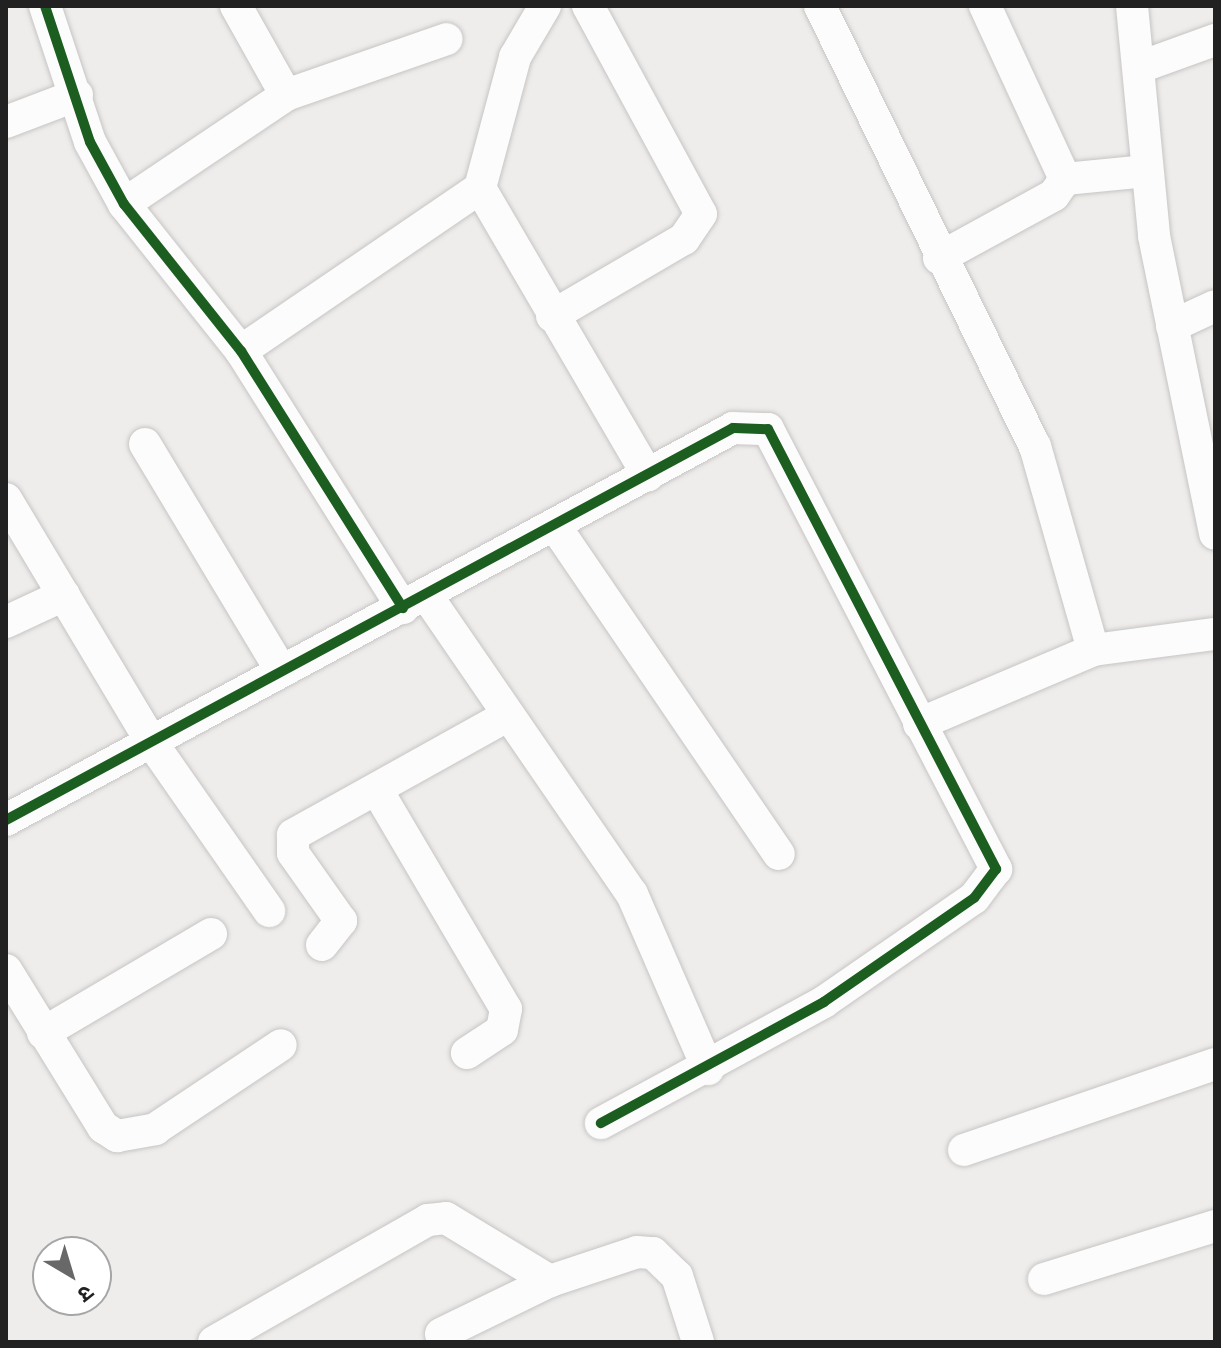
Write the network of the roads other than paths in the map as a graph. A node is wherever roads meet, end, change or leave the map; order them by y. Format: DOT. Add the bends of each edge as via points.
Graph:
graph roads {
  1 [pos="45,6"];
  2 [pos="236,6"];
  3 [pos="545,6"];
  4 [pos="588,6"];
  5 [pos="820,6"];
  6 [pos="985,6"];
  7 [pos="1132,6"];
  8 [pos="447,39"];
  9 [pos="1215,40"];
  10 [pos="1143,66"];
  11 [pos="77,95"];
  12 [pos="286,95"];
  13 [pos="6,122"];
  14 [pos="1147,171"];
  15 [pos="1065,179"];
  16 [pos="480,188"];
  17 [pos="124,204"];
  18 [pos="939,258"];
  19 [pos="1215,306"];
  20 [pos="552,316"];
  21 [pos="1172,326"];
  22 [pos="241,351"];
  23 [pos="145,444"];
  24 [pos="648,475"];
  25 [pos="6,499"];
  26 [pos="555,526"];
  27 [pos="1215,534"];
  28 [pos="64,595"];
  29 [pos="415,602"];
  30 [pos="6,622"];
  31 [pos="1215,634"];
  32 [pos="1093,650"];
  33 [pos="281,670"];
  34 [pos="505,717"];
  35 [pos="919,724"];
  36 [pos="152,743"];
  37 [pos="377,790"];
  38 [pos="6,820"];
  39 [pos="779,854"];
  40 [pos="269,911"];
  41 [pos="211,934"];
  42 [pos="322,945"];
  43 [pos="6,970"];
  44 [pos="43,1033"];
  45 [pos="281,1045"];
  46 [pos="467,1053"];
  47 [pos="1215,1064"];
  48 [pos="708,1069"];
  49 [pos="601,1123"];
  50 [pos="964,1150"];
  51 [pos="1215,1226"];
  52 [pos="1044,1279"];
  53 [pos="550,1281"];
  54 [pos="441,1334"];
  55 [pos="214,1342"];
  56 [pos="698,1342"];
  1 -- 11 [label="street"];
  2 -- 12 [label="street"];
  3 -- 16 [label="street" via="515,57"];
  4 -- 20 [label="street" via="701,214 684,239"];
  5 -- 18 [label="street"];
  6 -- 15 [label="street"];
  7 -- 10 [label="street"];
  8 -- 12 [label="street"];
  9 -- 10 [label="street"];
  10 -- 14 [label="street"];
  11 -- 13 [label="street"];
  11 -- 17 [label="street" via="90,142"];
  12 -- 17 [label="street"];
  14 -- 15 [label="street"];
  14 -- 21 [label="street"];
  15 -- 18 [label="street" via="1054,195"];
  16 -- 20 [label="street"];
  16 -- 22 [label="street"];
  17 -- 22 [label="street"];
  18 -- 32 [label="street" via="1054,493 1068,581"];
  19 -- 21 [label="street"];
  20 -- 24 [label="street"];
  21 -- 27 [label="street"];
  22 -- 29 [label="street"];
  23 -- 33 [label="street"];
  24 -- 26 [label="street"];
  24 -- 35 [label="street" via="733,428 768,429"];
  25 -- 28 [label="street"];
  26 -- 29 [label="street"];
  26 -- 39 [label="street"];
  28 -- 30 [label="street"];
  28 -- 36 [label="street"];
  29 -- 33 [label="street"];
  29 -- 34 [label="street"];
  31 -- 32 [label="street"];
  32 -- 35 [label="street"];
  33 -- 36 [label="street"];
  34 -- 37 [label="street"];
  34 -- 48 [label="street" via="632,894"];
  35 -- 48 [label="street" via="994,857 991,876 974,898 824,1002"];
  36 -- 38 [label="street"];
  36 -- 40 [label="street"];
  37 -- 42 [label="street" via="302,829 289,843 341,921"];
  37 -- 46 [label="street" via="506,1009 506,1025"];
  41 -- 44 [label="street"];
  43 -- 44 [label="street"];
  44 -- 45 [label="street" via="103,1127 117,1136 155,1129"];
  47 -- 50 [label="street"];
  48 -- 49 [label="street"];
  51 -- 52 [label="street"];
  53 -- 54 [label="street"];
  53 -- 55 [label="street" via="446,1218 428,1220"];
  53 -- 56 [label="street" via="637,1252 653,1253 677,1276"];
}
